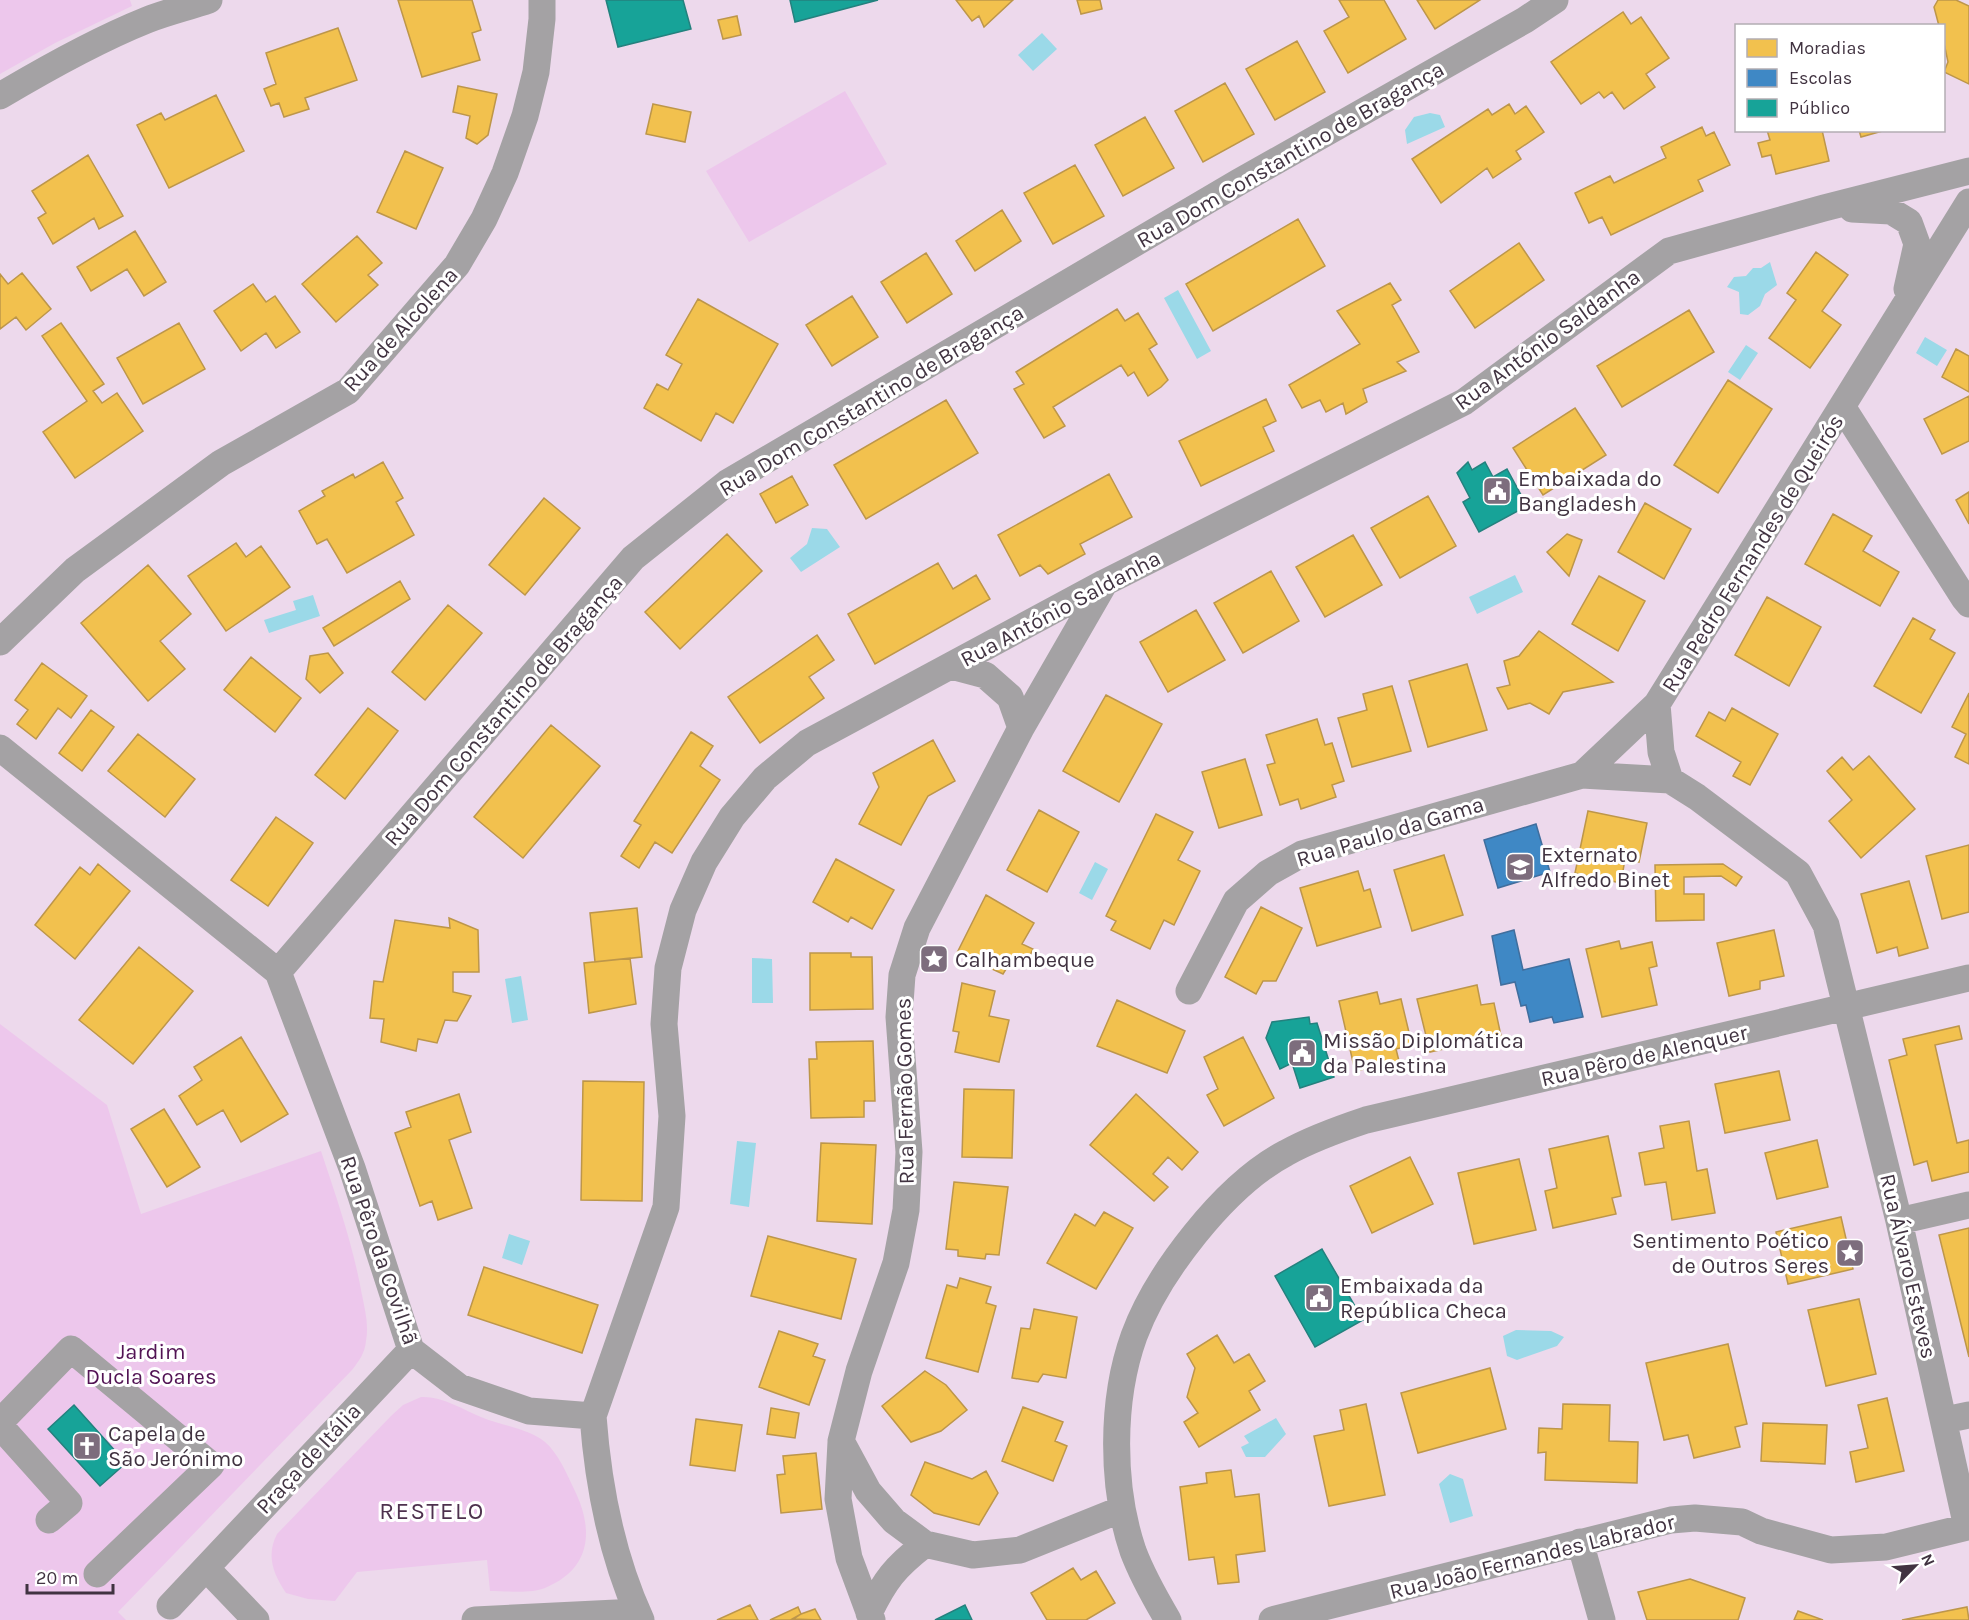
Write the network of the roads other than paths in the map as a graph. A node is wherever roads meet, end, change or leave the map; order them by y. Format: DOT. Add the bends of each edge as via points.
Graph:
graph roads {
  1 [pos="209,0"];
  2 [pos="542,0"];
  3 [pos="1555,0"];
  4 [pos="1,96"];
  5 [pos="1969,171"];
  6 [pos="1969,202"];
  7 [pos="1824,208"];
  8 [pos="1901,313"];
  9 [pos="1843,408"];
  10 [pos="1104,583"];
  11 [pos="1969,604"];
  12 [pos="0,642"];
  13 [pos="951,666"];
  14 [pos="1657,704"];
  15 [pos="1021,728"];
  16 [pos="0,748"];
  17 [pos="1582,775"];
  18 [pos="1670,780"];
  19 [pos="278,972"];
  20 [pos="1969,978"];
  21 [pos="1190,991"];
  22 [pos="1847,1006"];
  23 [pos="1969,1205"];
  24 [pos="1899,1221"];
  25 [pos="411,1350"];
  26 [pos="593,1416"];
  27 [pos="1957,1417"];
  28 [pos="0,1424"];
  29 [pos="841,1441"];
  30 [pos="1122,1509"];
  31 [pos="50,1520"];
  32 [pos="1967,1527"];
  33 [pos="1580,1542"];
  34 [pos="925,1544"];
  35 [pos="206,1568"];
  36 [pos="97,1574"];
  37 [pos="171,1606"];
  38 [pos="639,1616"];
  39 [pos="871,1617"];
  40 [pos="256,1620"];
  41 [pos="475,1620"];
  42 [pos="1168,1620"];
  43 [pos="1272,1620"];
  44 [pos="1602,1620"];
  1 -- 4 [label="street" via="126,30"];
  2 -- 12 [label="street, Rua de Alcolena" via="536,72 525,116 501,182 457,265 348,392 221,463 75,570"];
  3 -- 19 [label="street, Rua Dom Constantino de Bragança" via="727,483 633,558"];
  5 -- 7 [label="street, Rua António Saldanha"];
  6 -- 8 [label="street, Rua Pedro Fernandes de Queirós"];
  7 -- 8 [label="street" via="1891,211 1909,222 1917,244"];
  7 -- 10 [label="street, Rua António Saldanha" via="1669,251 1464,402"];
  8 -- 9 [label="street, Rua Pedro Fernandes de Queirós"];
  9 -- 11 [label="street"];
  9 -- 14 [label="street, Rua Pedro Fernandes de Queirós"];
  10 -- 13 [label="street, Rua António Saldanha"];
  10 -- 15 [label="street, Rua Fernão Gomes"];
  13 -- 15 [label="street" via="985,675 1010,697"];
  13 -- 26 [label="street, Rua António Saldanha" via="807,743 765,778 732,817 704,862 683,910 668,968 664,1024 672,1116 666,1207"];
  14 -- 17 [label="street, Rua Paulo da Gama"];
  14 -- 18 [label="street, Rua Pedro Fernandes de Queirós" via="1661,752"];
  15 -- 29 [label="street, Rua Fernão Gomes" via="917,928 902,975 899,1017 909,1152 906,1210 896,1263 859,1371"];
  16 -- 19 [label="street"];
  17 -- 18 [label="street, Rua Paulo da Gama"];
  17 -- 21 [label="street, Rua Paulo da Gama" via="1302,854 1268,873 1236,901"];
  18 -- 22 [label="street" via="1798,873 1826,925"];
  19 -- 25 [label="street, Rua Pêro da Covilhã" via="352,1168"];
  20 -- 22 [label="street, Rua Pêro de Alenquer"];
  22 -- 24 [label="street, Rua Álvaro Esteves"];
  22 -- 30 [label="street, Rua Pêro de Alenquer" via="1366,1120 1285,1153 1218,1206 1186,1244 1159,1282 1134,1336 1120,1391 1116,1450"];
  23 -- 24 [label="street"];
  24 -- 27 [label="street, Rua Álvaro Esteves"];
  25 -- 26 [label="street, Rua Pêro da Covilhã" via="459,1387 529,1411"];
  25 -- 35 [label="street, Praça de Itália"];
  26 -- 38 [label="street" via="596,1464 612,1536"];
  27 -- 32 [label="street, Rua Álvaro Esteves"];
  28 -- 31 [label="street" via="69,1503"];
  28 -- 36 [label="street" via="71,1349 211,1466"];
  29 -- 34 [label="street" via="868,1491 894,1521"];
  29 -- 39 [label="street, Rua Fernão Gomes" via="838,1499 849,1558"];
  30 -- 34 [label="street" via="1020,1550 972,1555"];
  30 -- 42 [label="street, Rua Pêro de Alenquer" via="1133,1551"];
  32 -- 33 [label="street, Rua João Fernandes Labrador" via="1886,1547 1831,1550 1742,1522 1695,1518"];
  33 -- 43 [label="street, Rua João Fernandes Labrador"];
  33 -- 44 [label="street"];
  34 -- 39 [label="street" via="901,1562 883,1584"];
  35 -- 37 [label="street, Praça de Itália"];
  35 -- 40 [label="street"];
  38 -- 41 [label="street"];
}
